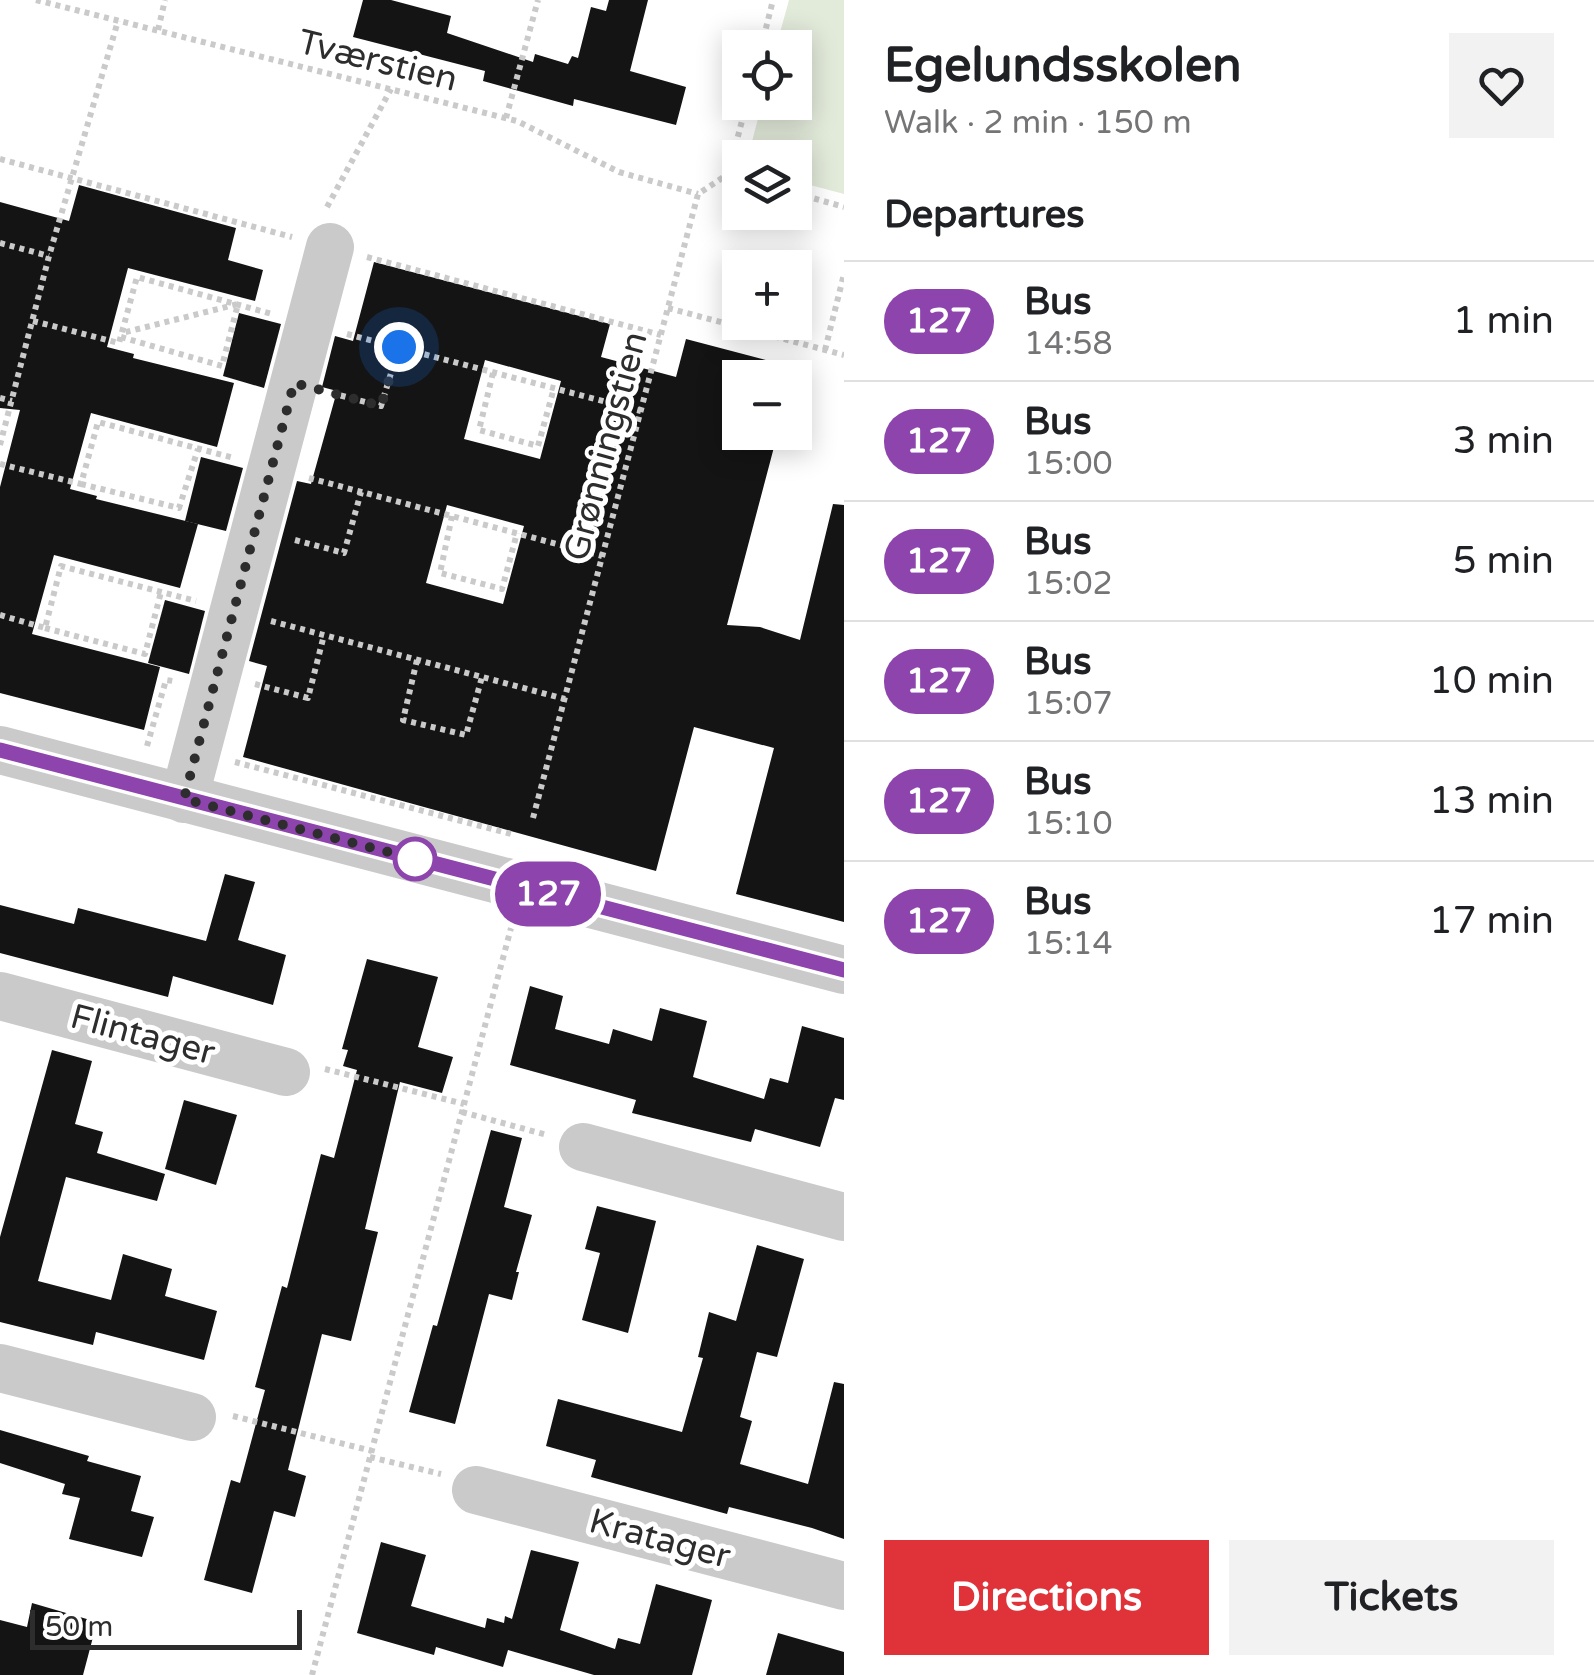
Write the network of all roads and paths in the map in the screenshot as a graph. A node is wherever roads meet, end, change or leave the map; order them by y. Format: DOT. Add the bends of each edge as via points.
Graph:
graph roads {
  1 [pos="36,0"];
  2 [pos="165,0"];
  3 [pos="538,0"];
  4 [pos="774,0"];
  5 [pos="118,21"];
  6 [pos="158,30"];
  7 [pos="766,30"];
  8 [pos="391,89"];
  9 [pos="506,118"];
  10 [pos="722,178"];
  11 [pos="698,194"];
  12 [pos="812,198"];
  13 [pos="844,208"];
  14 [pos="326,236"];
  15 [pos="0,243"];
  16 [pos="50,256"];
  17 [pos="844,274"];
  18 [pos="668,308"];
  19 [pos="121,335"];
  20 [pos="399,347"];
  21 [pos="825,350"];
  22 [pos="844,355"];
  23 [pos="494,373"];
  24 [pos="294,383"];
  25 [pos="554,388"];
  26 [pos="0,398"];
  27 [pos="12,401"];
  28 [pos="0,445"];
  29 [pos="198,449"];
  30 [pos="81,484"];
  31 [pos="361,492"];
  32 [pos="452,516"];
  33 [pos="255,530"];
  34 [pos="517,534"];
  35 [pos="161,592"];
  36 [pos="234,612"];
  37 [pos="0,615"];
  38 [pos="46,628"];
  39 [pos="324,635"];
  40 [pos="416,660"];
  41 [pos="482,677"];
  42 [pos="230,696"];
  43 [pos="564,699"];
  44 [pos="130,742"];
  45 [pos="238,748"];
  46 [pos="0,750"];
  47 [pos="184,799"];
  48 [pos="533,818"];
  49 [pos="515,835"];
  50 [pos="510,928"];
  51 [pos="844,970"];
  52 [pos="0,996"];
  53 [pos="286,1072"];
  54 [pos="463,1108"];
  55 [pos="583,1147"];
  56 [pos="844,1216"];
  57 [pos="0,1368"];
  58 [pos="192,1418"];
  59 [pos="371,1454"];
  60 [pos="476,1490"];
  61 [pos="844,1586"];
  62 [pos="312,1675"];
  1 -- 5 [label="path, Tværstien"];
  2 -- 6 [label="path"];
  3 -- 9 [label="path"];
  4 -- 7 [label="path"];
  5 -- 6 [label="path, Tværstien"];
  5 -- 16 [label="path"];
  6 -- 8 [label="path, Tværstien"];
  8 -- 9 [label="path, Tværstien"];
  8 -- 14 [label="path" via="327,206"];
  9 -- 11 [label="path, Tværstien" via="619,172"];
  10 -- 11 [label="path"];
  11 -- 18 [label="path, Grønningstien"];
  12 -- 13 [label="path"];
  14 -- 24 [label="street"];
  15 -- 16 [label="path"];
  16 -- 27 [label="path"];
  17 -- 21 [label="path"];
  18 -- 21 [label="path"];
  18 -- 43 [label="path, Grønningstien"];
  19 -- 19 [label="path" via="238,304 222,366"];
  20 -- 24 [label="path" via="381,406"];
  21 -- 22 [label="path"];
  23 -- 25 [label="path" via="479,430 538,446"];
  24 -- 33 [label="street"];
  26 -- 27 [label="path"];
  27 -- 28 [label="path"];
  29 -- 30 [label="path" via="179,508"];
  31 -- 33 [label="path" via="344,553"];
  32 -- 34 [label="path" via="440,573 502,589"];
  33 -- 36 [label="street"];
  35 -- 36 [label="path"];
  35 -- 38 [label="path" via="144,654"];
  35 -- 38 [label="path" via="61,566"];
  36 -- 39 [label="path"];
  36 -- 42 [label="street"];
  37 -- 38 [label="path"];
  39 -- 40 [label="path"];
  39 -- 42 [label="path" via="308,698 252,683"];
  40 -- 41 [label="path"];
  40 -- 41 [label="path" via="402,720 466,735"];
  41 -- 43 [label="path"];
  42 -- 44 [label="path" via="166,680 149,747"];
  42 -- 47 [label="street"];
  43 -- 48 [label="path, Grønningstien"];
  45 -- 49 [label="path" via="235,764"];
  46 -- 47 [label="street"];
  47 -- 51 [label="street"];
  50 -- 54 [label="path"];
  52 -- 53 [label="street, Flintager"];
  53 -- 54 [label="path" via="316,1067"];
  54 -- 55 [label="path"];
  54 -- 59 [label="path"];
  55 -- 56 [label="street"];
  57 -- 58 [label="street"];
  58 -- 59 [label="path" via="234,1416"];
  59 -- 60 [label="path" via="457,1478"];
  59 -- 62 [label="path"];
  60 -- 61 [label="street, Kratager"];
}
